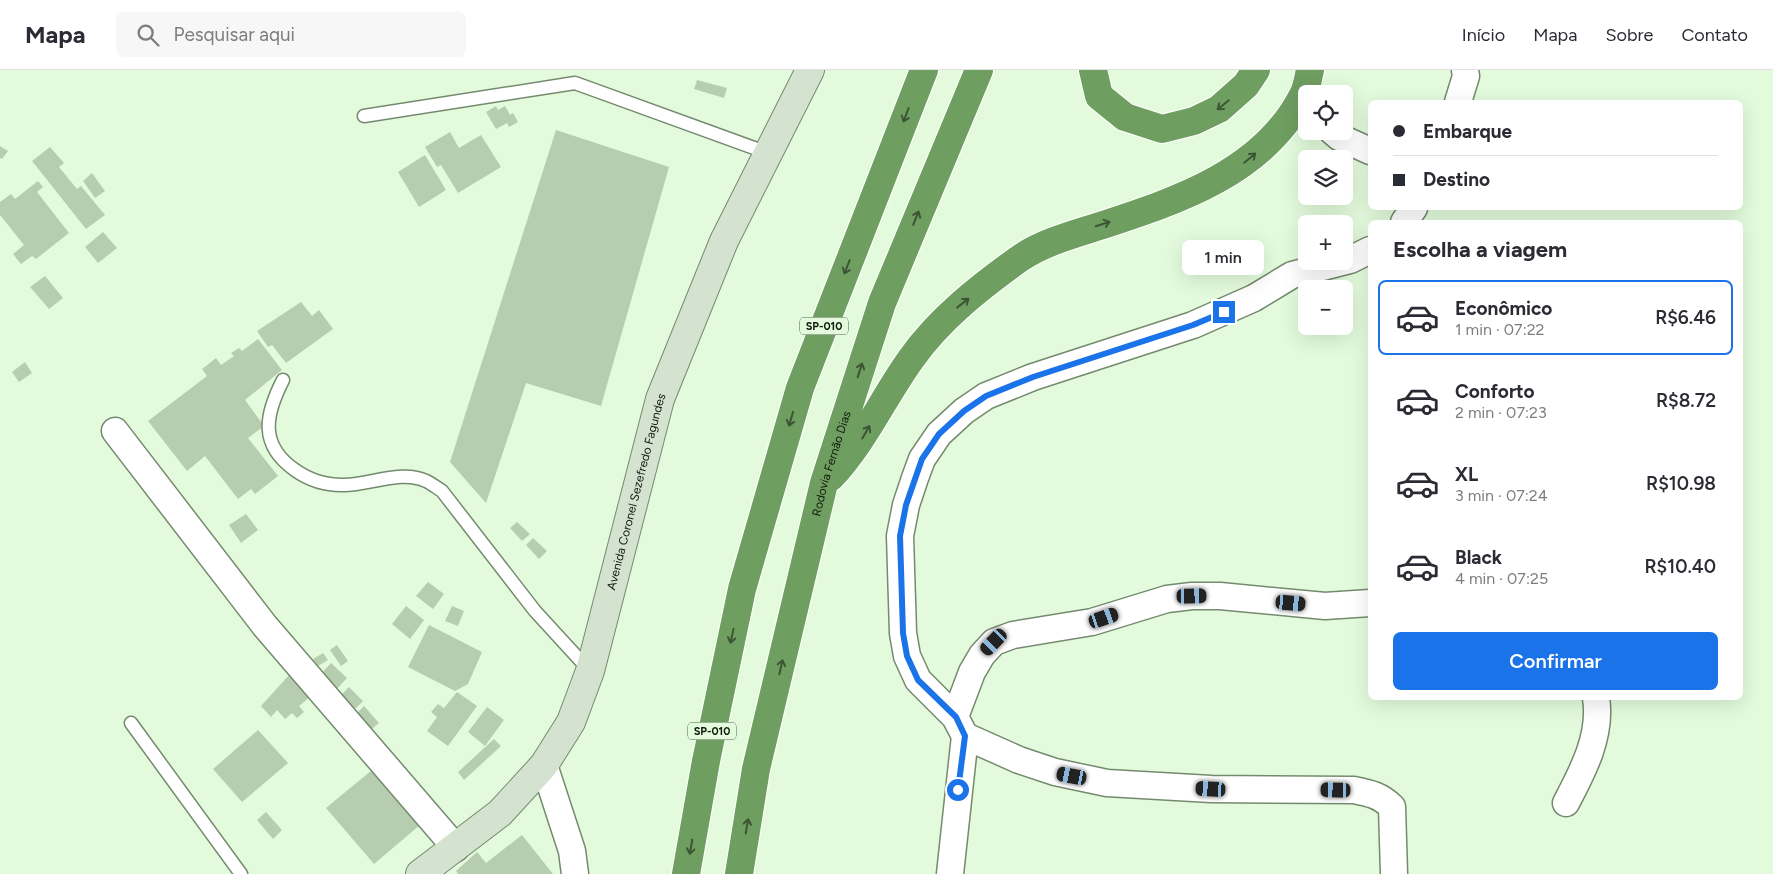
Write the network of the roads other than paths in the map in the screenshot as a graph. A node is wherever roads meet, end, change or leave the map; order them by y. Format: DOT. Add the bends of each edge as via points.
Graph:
graph roads {
  1 [pos="810,70"];
  2 [pos="924,70"];
  3 [pos="980,70"];
  4 [pos="1092,70"];
  5 [pos="1256,70"];
  6 [pos="1465,70"];
  7 [pos="1308,84"];
  8 [pos="1459,100"];
  9 [pos="364,116"];
  10 [pos="1346,140"];
  11 [pos="1368,150"];
  12 [pos="768,153"];
  13 [pos="1368,251"];
  14 [pos="283,380"];
  15 [pos="115,431"];
  16 [pos="824,483"];
  17 [pos="1368,603"];
  18 [pos="590,671"];
  19 [pos="1596,700"];
  20 [pos="131,723"];
  21 [pos="960,726"];
  22 [pos="544,765"];
  23 [pos="1566,803"];
  24 [pos="456,848"];
  25 [pos="241,874"];
  26 [pos="420,874"];
  27 [pos="575,874"];
  28 [pos="686,874"];
  29 [pos="739,874"];
  30 [pos="950,874"];
  31 [pos="1394,874"];
  1 -- 12 [label="main road, Avenida Coronel Sezefredo Fagundes"];
  2 -- 28 [label="highway, SP-010, one-way" via="800,388 742,588"];
  16 -- 3 [label="highway, Rodovia Fernão Dias, one-way" via="882,302"];
  5 -- 4 [label="highway, one-way" via="1246,85 1219,109 1194,121 1162,129 1125,118 1099,96"];
  6 -- 8 [label="street"];
  16 -- 7 [label="highway, one-way" via="850,456 912,357 956,308 1021,258 1054,242 1199,190 1242,164 1274,137 1304,95"];
  9 -- 12 [label="lane" via="575,83"];
  10 -- 11 [label="street"];
  12 -- 18 [label="main road, Avenida Coronel Sezefredo Fagundes" via="724,241 660,399"];
  13 -- 21 [label="street" via="1350,260 1292,275 1254,298 1193,325 1033,377 986,396 939,434 922,459 906,505 902,528 903,633 907,656 918,680"];
  14 -- 18 [label="lane" via="271,403 268,426 272,448 285,463 311,481 342,486 403,477 424,480 442,491 535,610"];
  15 -- 24 [label="street" via="265,626"];
  29 -- 16 [label="highway, Rodovia Fernão Dias, one-way" via="756,769"];
  17 -- 21 [label="street" via="1325,606 1192,596 1167,599 1092,622 1013,635 994,642 972,672"];
  18 -- 22 [label="main road, Avenida Coronel Sezefredo Fagundes" via="571,722"];
  19 -- 23 [label="street" via="1592,748"];
  20 -- 25 [label="lane"];
  21 -- 30 [label="street"];
  21 -- 31 [label="street" via="1019,760 1055,772 1107,783 1372,793 1392,807"];
  22 -- 24 [label="main road, Avenida Coronel Sezefredo Fagundes" via="500,813"];
  22 -- 27 [label="street" via="572,851"];
  24 -- 26 [label="main road, Avenida Coronel Sezefredo Fagundes"];
}
